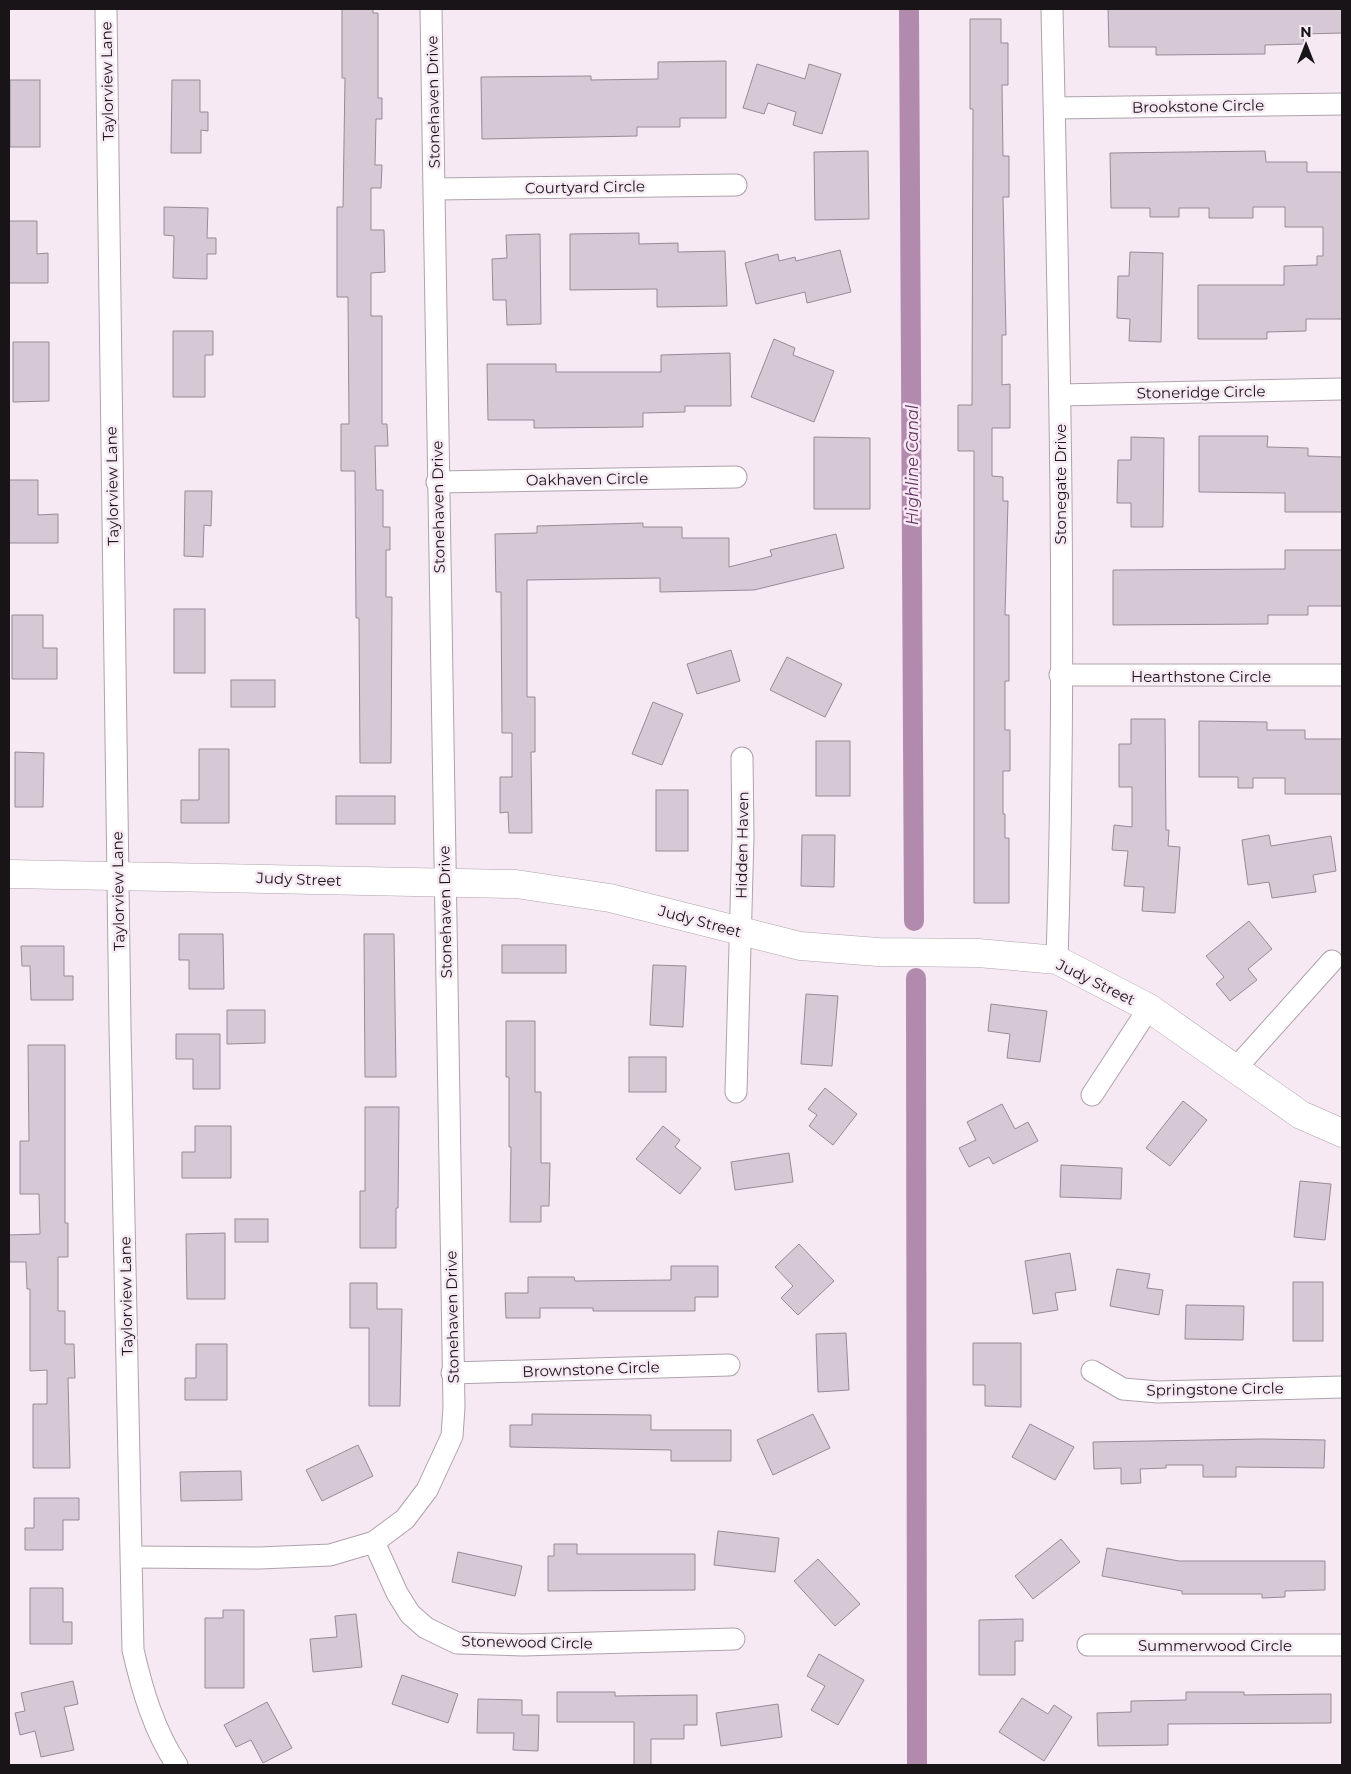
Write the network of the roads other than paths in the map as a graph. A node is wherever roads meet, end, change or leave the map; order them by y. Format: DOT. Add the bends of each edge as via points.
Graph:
graph roads {
  1 [pos="106,9"];
  2 [pos="431,9"];
  3 [pos="1052,9"];
  4 [pos="1342,104"];
  5 [pos="1055,108"];
  6 [pos="736,185"];
  7 [pos="435,189"];
  8 [pos="1342,389"];
  9 [pos="1060,395"];
  10 [pos="736,476"];
  11 [pos="437,482"];
  12 [pos="1060,675"];
  13 [pos="1342,675"];
  14 [pos="742,758"];
  15 [pos="9,874"];
  16 [pos="118,874"];
  17 [pos="445,883"];
  18 [pos="740,932"];
  19 [pos="1057,960"];
  20 [pos="1332,961"];
  21 [pos="1149,1008"];
  22 [pos="1236,1068"];
  23 [pos="736,1092"];
  24 [pos="1092,1095"];
  25 [pos="1342,1133"];
  26 [pos="729,1365"];
  27 [pos="1092,1371"];
  28 [pos="452,1373"];
  29 [pos="1342,1387"];
  30 [pos="374,1542"];
  31 [pos="132,1557"];
  32 [pos="734,1639"];
  33 [pos="1088,1645"];
  34 [pos="1342,1645"];
  35 [pos="177,1765"];
  1 -- 16 [label="street, Taylorview Lane"];
  2 -- 7 [label="street, Stonehaven Drive"];
  3 -- 5 [label="street, Stonegate Drive"];
  4 -- 5 [label="street, Brookstone Circle"];
  5 -- 9 [label="street, Stonegate Drive"];
  6 -- 7 [label="street, Courtyard Circle"];
  7 -- 11 [label="street, Stonehaven Drive"];
  8 -- 9 [label="street, Stoneridge Circle"];
  9 -- 12 [label="street, Stonegate Drive"];
  10 -- 11 [label="street, Oakhaven Circle"];
  11 -- 17 [label="street, Stonehaven Drive"];
  12 -- 13 [label="street, Hearthstone Circle"];
  12 -- 19 [label="street, Stonegate Drive" via="1062,818"];
  14 -- 18 [label="street, Hidden Haven"];
  15 -- 16 [label="street, Judy Street"];
  16 -- 17 [label="street, Judy Street"];
  16 -- 31 [label="street, Taylorview Lane"];
  17 -- 18 [label="street, Judy Street" via="516,884 610,898"];
  17 -- 28 [label="street, Stonehaven Drive"];
  18 -- 19 [label="street, Judy Street" via="800,946 878,952 978,953"];
  18 -- 23 [label="street, Hidden Haven"];
  19 -- 21 [label="street, Judy Street"];
  20 -- 22 [label="street"];
  21 -- 22 [label="street, Judy Street"];
  21 -- 24 [label="street"];
  22 -- 25 [label="street, Judy Street" via="1301,1115"];
  26 -- 28 [label="street, Brownstone Circle"];
  27 -- 29 [label="street, Springstone Circle" via="1123,1389 1158,1392"];
  28 -- 30 [label="street, Stonehaven Drive" via="452,1436 427,1490 405,1519"];
  30 -- 31 [label="street, Stonehaven Drive" via="330,1555"];
  30 -- 32 [label="street, Stonewood Circle" via="410,1614 426,1628 457,1643 523,1645"];
  31 -- 35 [label="street, Taylorview Lane" via="133,1650 157,1727"];
  33 -- 34 [label="street, Summerwood Circle"];
}
